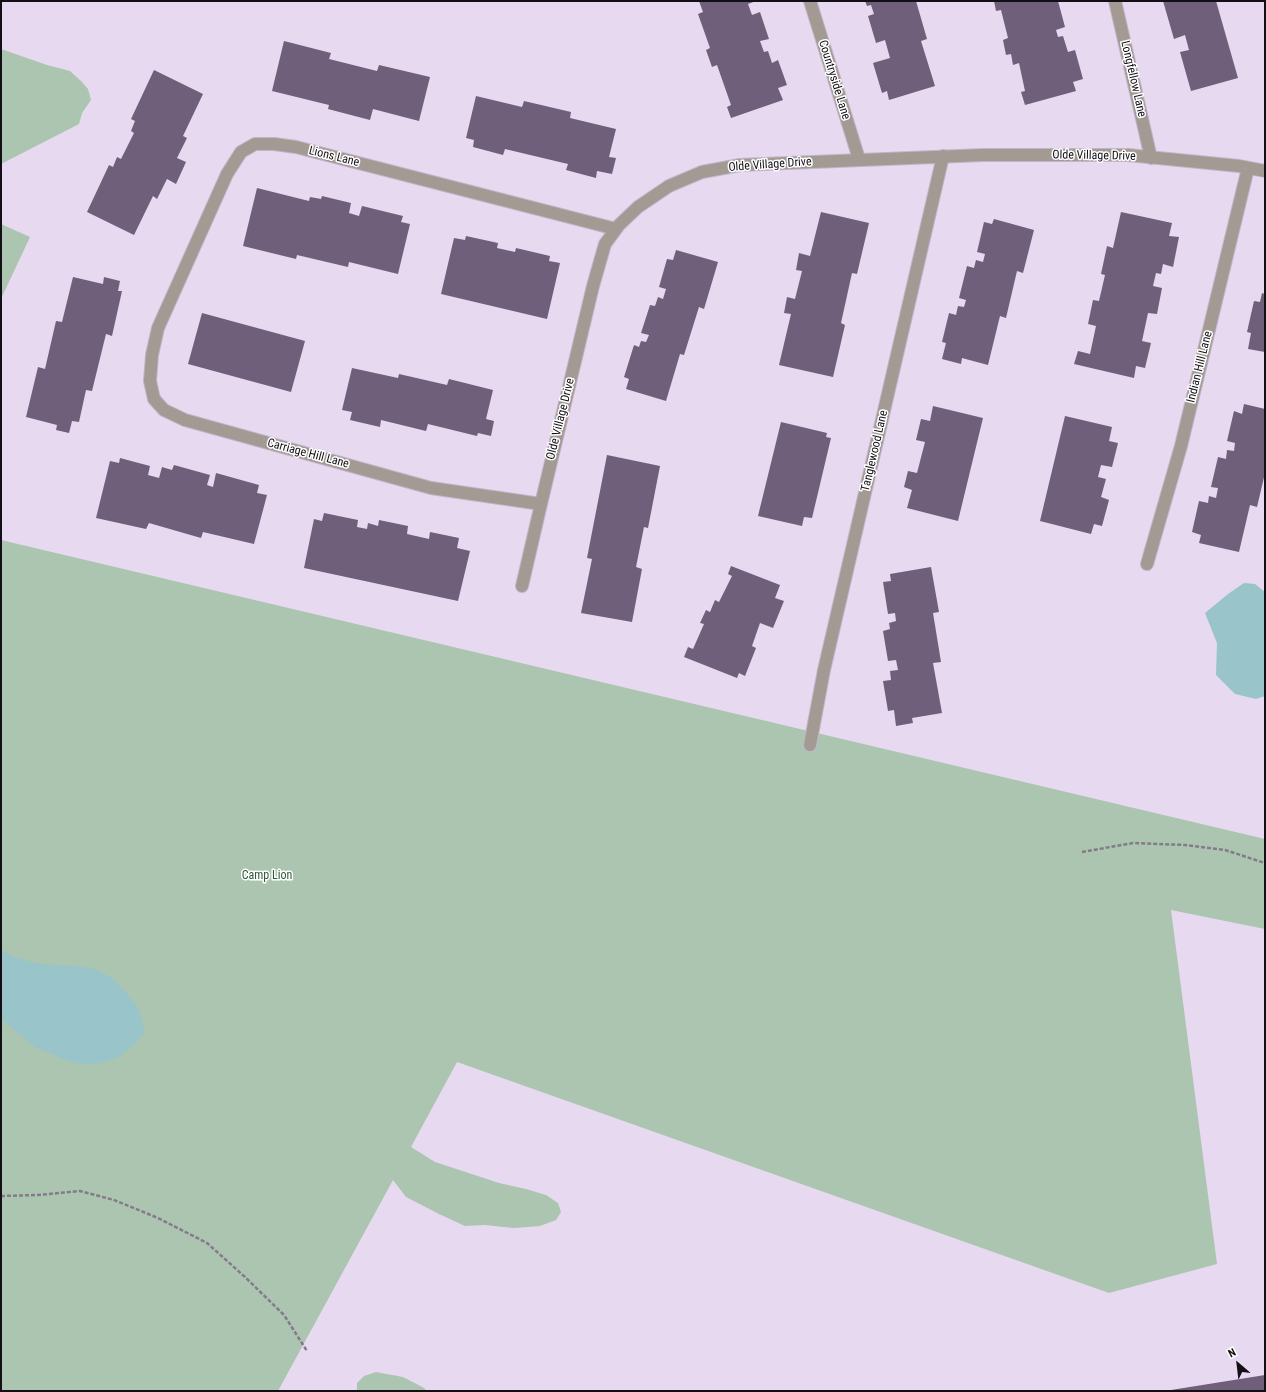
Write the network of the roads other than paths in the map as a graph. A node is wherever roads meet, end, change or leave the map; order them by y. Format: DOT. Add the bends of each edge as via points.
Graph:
graph roads {
  1 [pos="810,1"];
  2 [pos="1115,1"];
  3 [pos="943,156"];
  4 [pos="1151,158"];
  5 [pos="859,159"];
  6 [pos="1248,168"];
  7 [pos="1265,171"];
  8 [pos="616,229"];
  9 [pos="158,328"];
  10 [pos="540,504"];
  11 [pos="1147,564"];
  12 [pos="522,586"];
  13 [pos="810,745"];
  1 -- 5 [label="street, Countryside Lane"];
  2 -- 4 [label="street, Longfellow Lane"];
  3 -- 4 [label="street, Olde Village Drive" via="1077,154"];
  3 -- 5 [label="street, Olde Village Drive"];
  3 -- 13 [label="street, Tanglewood Lane" via="824,670"];
  4 -- 6 [label="street, Olde Village Drive"];
  5 -- 8 [label="street, Olde Village Drive" via="740,165 702,172 669,186 638,207"];
  6 -- 7 [label="street, Olde Village Drive"];
  6 -- 11 [label="street, Indian Hill Lane" via="1181,446"];
  8 -- 9 [label="street, Lions Lane" via="296,147 255,144 241,152 227,174"];
  8 -- 10 [label="street, Olde Village Drive" via="605,244 599,264"];
  9 -- 10 [label="street, Carriage Hill Lane" via="150,381 154,399 164,410 185,420 431,488"];
  10 -- 12 [label="street, Olde Village Drive"];
}
